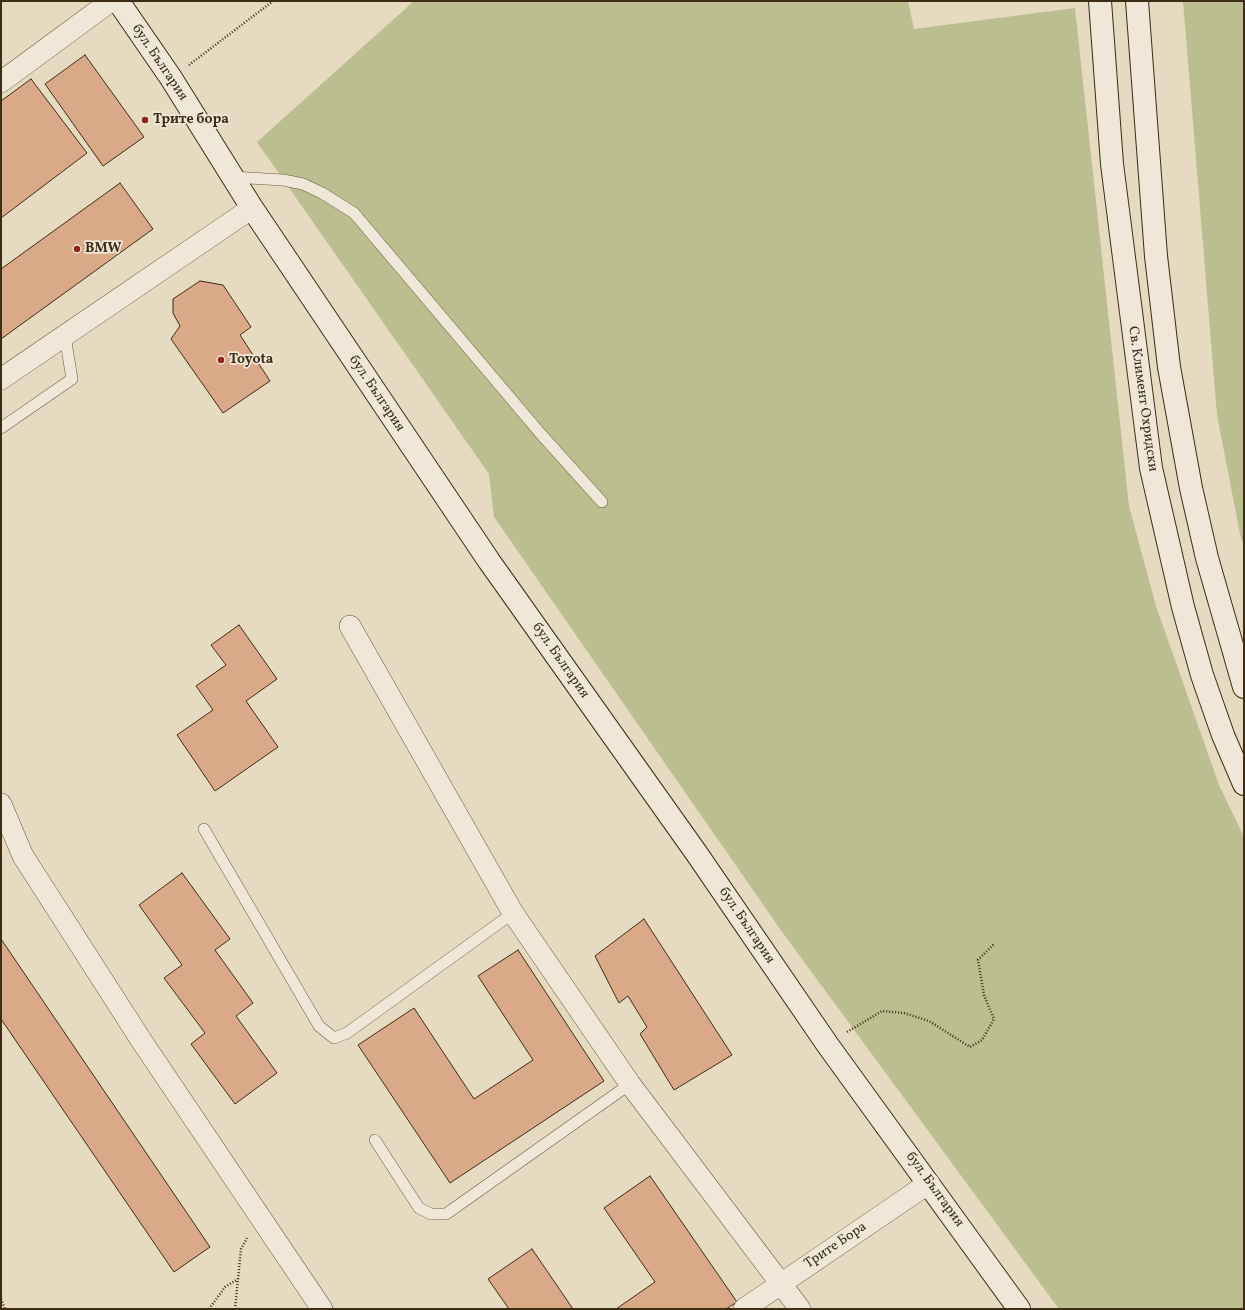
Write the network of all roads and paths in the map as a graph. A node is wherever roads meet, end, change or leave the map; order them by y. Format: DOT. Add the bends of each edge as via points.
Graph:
graph roads {
  1 [pos="111,1"];
  2 [pos="118,1"];
  3 [pos="273,1"];
  4 [pos="1100,1"];
  5 [pos="1137,1"];
  6 [pos="171,78"];
  7 [pos="1,82"];
  8 [pos="232,177"];
  9 [pos="252,208"];
  10 [pos="65,336"];
  11 [pos="1,379"];
  12 [pos="1,428"];
  13 [pos="602,502"];
  14 [pos="350,626"];
  15 [pos="1244,687"];
  16 [pos="1244,784"];
  17 [pos="1,804"];
  18 [pos="204,829"];
  19 [pos="513,913"];
  20 [pos="994,944"];
  21 [pos="827,1044"];
  22 [pos="630,1084"];
  23 [pos="375,1140"];
  24 [pos="929,1183"];
  25 [pos="259,1215"];
  26 [pos="238,1279"];
  27 [pos="782,1283"];
  28 [pos="1,1299"];
  29 [pos="5,1309"];
  30 [pos="209,1309"];
  31 [pos="235,1309"];
  32 [pos="322,1309"];
  33 [pos="744,1309"];
  34 [pos="800,1309"];
  35 [pos="1019,1309"];
  1 -- 7 [label="street"];
  2 -- 6 [label="street, бул. България"];
  3 -- 6 [label="path"];
  4 -- 16 [label="street, Св. Климент Охридски" via="1112,164 1151,468 1179,593 1202,675"];
  5 -- 15 [label="street" via="1156,256 1169,367 1191,488 1207,558"];
  6 -- 8 [label="street, бул. България"];
  8 -- 9 [label="street, бул. България"];
  8 -- 13 [label="lane" via="284,180 303,184 322,192 354,213 540,433"];
  9 -- 10 [label="street"];
  9 -- 21 [label="street, бул. България" via="488,561 697,854"];
  10 -- 11 [label="street"];
  10 -- 12 [label="lane" via="72,379"];
  14 -- 19 [label="street"];
  17 -- 25 [label="street" via="23,856 141,1040"];
  18 -- 19 [label="lane" via="319,1026 334,1038 347,1033"];
  19 -- 22 [label="street"];
  20 -- 21 [label="path" via="978,960 984,995 994,1019 982,1040 970,1047 929,1021 904,1013 882,1011"];
  21 -- 24 [label="street, бул. България"];
  22 -- 23 [label="lane" via="446,1214 431,1214 420,1208"];
  22 -- 27 [label="street"];
  24 -- 27 [label="street, Трите Бора"];
  24 -- 35 [label="street, бул. България"];
  25 -- 26 [label="path" via="241,1249"];
  25 -- 32 [label="street"];
  26 -- 30 [label="path" via="225,1287"];
  26 -- 31 [label="path"];
  27 -- 33 [label="street, Трите Бора"];
  27 -- 34 [label="street"];
  28 -- 29 [label="path"];
}
